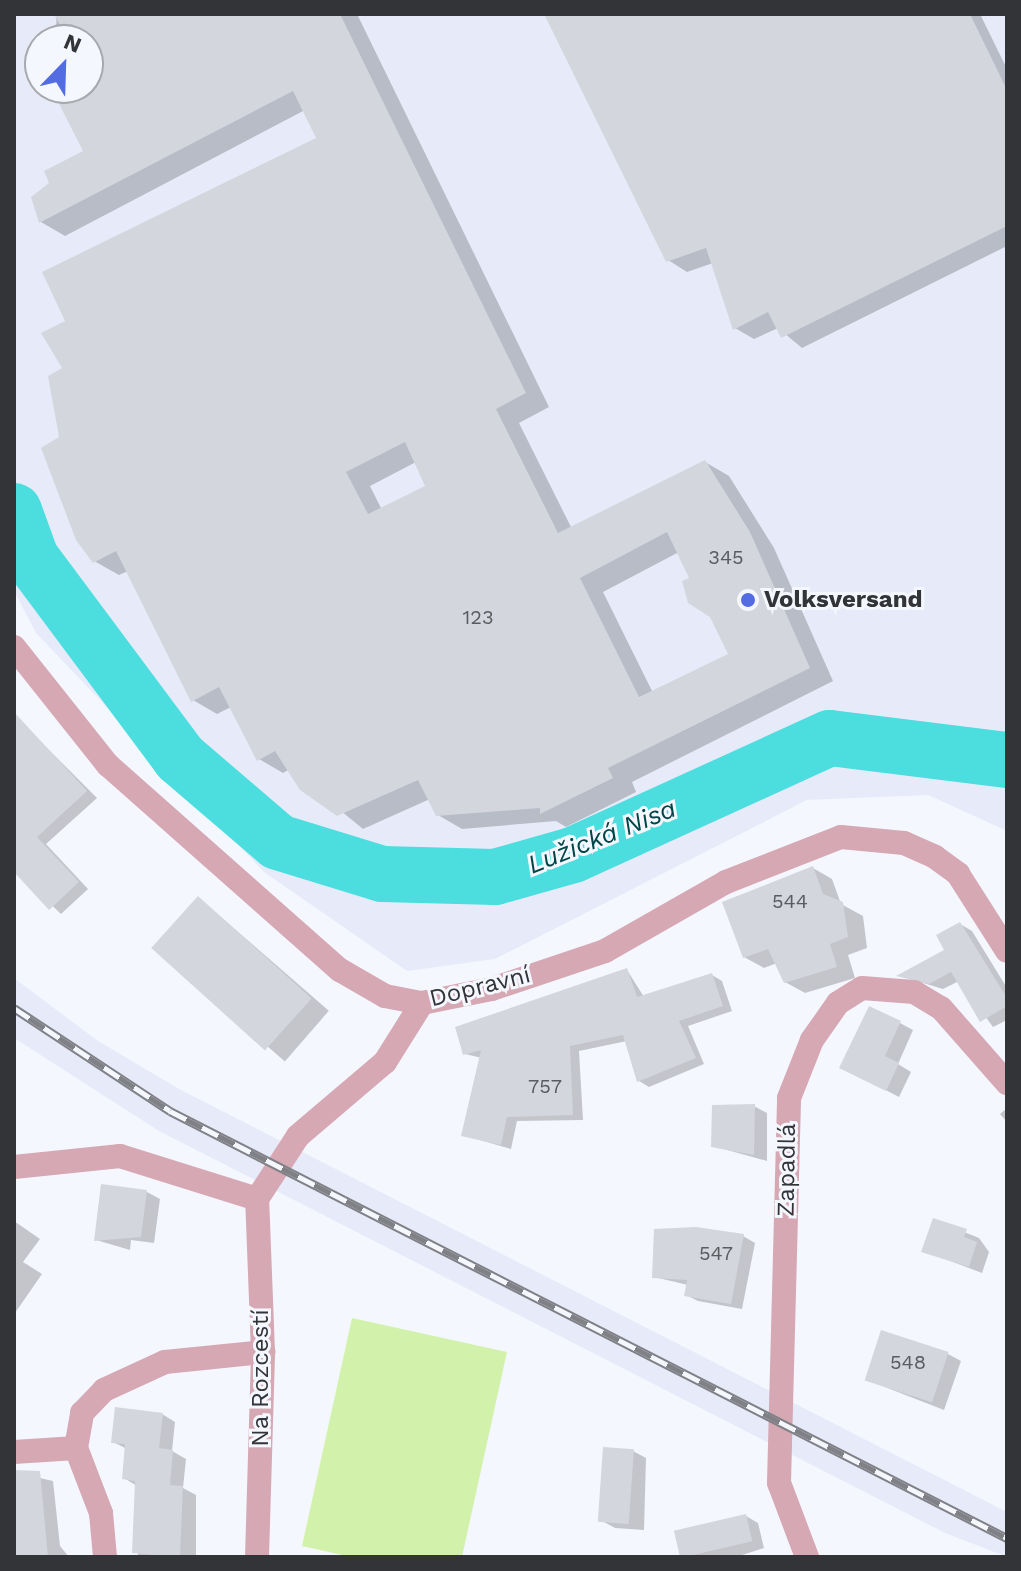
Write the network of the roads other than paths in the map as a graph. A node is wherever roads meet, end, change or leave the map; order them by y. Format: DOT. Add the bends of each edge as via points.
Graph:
graph roads {
  1 [pos="14,647"];
  2 [pos="1007,951"];
  3 [pos="422,1003"];
  4 [pos="1007,1083"];
  5 [pos="14,1167"];
  6 [pos="257,1199"];
  7 [pos="263,1352"];
  8 [pos="76,1448"];
  9 [pos="14,1452"];
  10 [pos="105,1557"];
  11 [pos="257,1557"];
  12 [pos="807,1557"];
  1 -- 3 [label="street, Dopravní" via="108,765 340,970 385,996"];
  2 -- 3 [label="street, Dopravní" via="958,874 935,857 904,843 841,837 726,882 605,951 492,989"];
  3 -- 6 [label="street" via="385,1062 298,1136"];
  4 -- 12 [label="street, Zapadlá" via="941,1008 914,992 877,986 838,1003 812,1040 789,1098 779,1458 779,1483"];
  5 -- 6 [label="street" via="120,1156"];
  6 -- 7 [label="street, Na Rozcestí"];
  7 -- 8 [label="street" via="165,1362 104,1390 82,1413"];
  7 -- 11 [label="street, Na Rozcestí"];
  8 -- 9 [label="street"];
  8 -- 10 [label="street" via="101,1513"];
}
